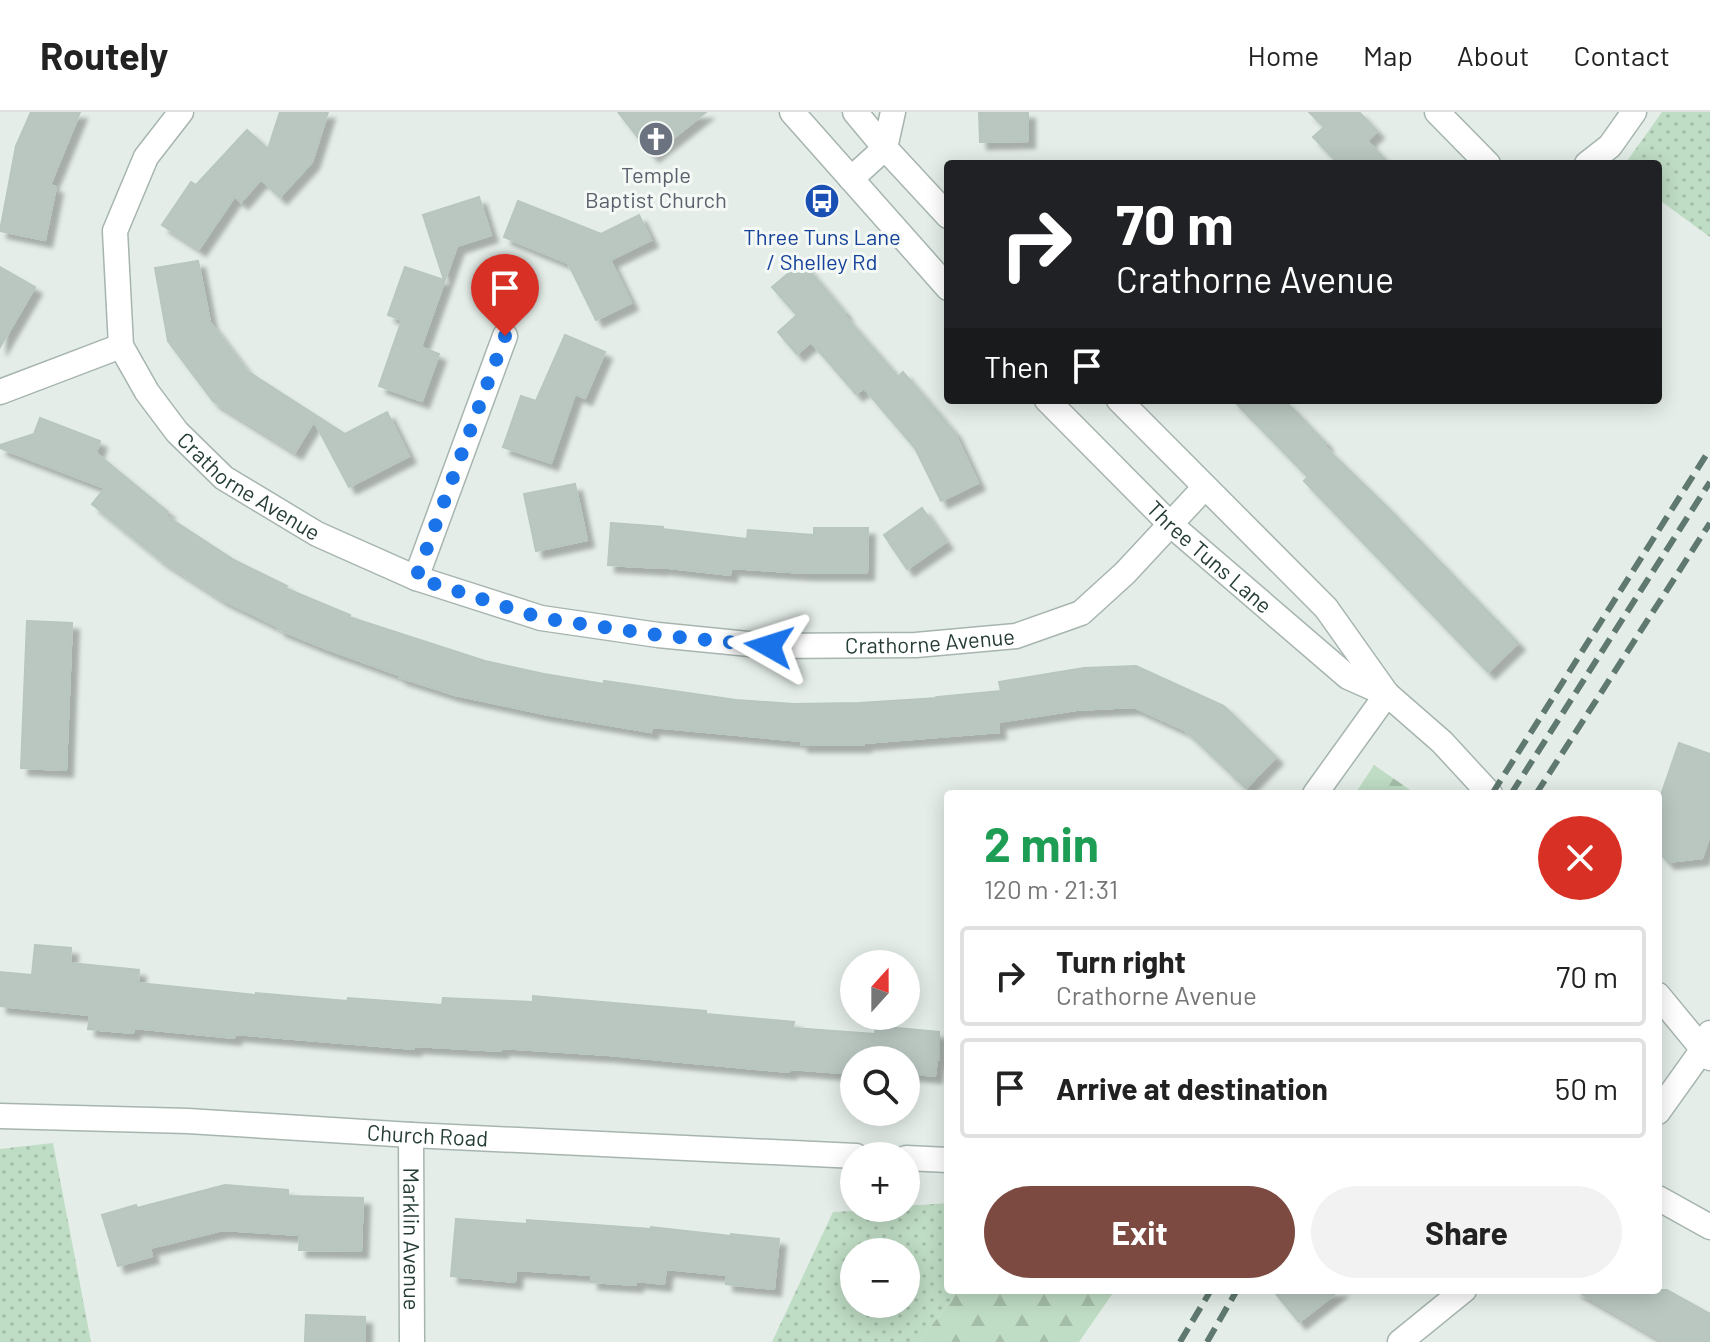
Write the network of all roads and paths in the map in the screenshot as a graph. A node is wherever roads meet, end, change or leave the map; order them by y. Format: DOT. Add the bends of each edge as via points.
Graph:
graph roads {
  1 [pos="181,112"];
  2 [pos="792,112"];
  3 [pos="855,112"];
  4 [pos="893,112"];
  5 [pos="1437,112"];
  6 [pos="1634,112"];
  7 [pos="885,148"];
  8 [pos="1484,160"];
  9 [pos="1592,160"];
  10 [pos="851,179"];
  11 [pos="944,212"];
  12 [pos="944,284"];
  13 [pos="505,336"];
  14 [pos="121,346"];
  15 [pos="0,392"];
  16 [pos="1051,404"];
  17 [pos="1123,404"];
  18 [pos="1205,487"];
  19 [pos="1170,524"];
  20 [pos="416,578"];
  21 [pos="1387,694"];
  22 [pos="1318,790"];
  23 [pos="1486,790"];
  24 [pos="1662,999"];
  25 [pos="1708,1047"];
  26 [pos="1662,1107"];
  27 [pos="0,1116"];
  28 [pos="411,1135"];
  29 [pos="840,1155"];
  30 [pos="920,1159"];
  31 [pos="944,1160"];
  32 [pos="1662,1200"];
  33 [pos="1710,1227"];
  34 [pos="1459,1294"];
  35 [pos="412,1342"];
  36 [pos="1400,1342"];
  1 -- 14 [label="street, Crathorne Avenue" via="146,157 115,231"];
  2 -- 10 [label="street"];
  3 -- 7 [label="street"];
  4 -- 7 [label="street"];
  5 -- 8 [label="street"];
  6 -- 9 [label="street" via="1610,146"];
  7 -- 10 [label="street"];
  7 -- 11 [label="street"];
  10 -- 12 [label="street"];
  13 -- 20 [label="street"];
  14 -- 15 [label="street"];
  14 -- 20 [label="street, Crathorne Avenue" via="177,432 224,478 317,534"];
  16 -- 19 [label="street, Three Tuns Lane"];
  17 -- 18 [label="street, Three Tuns Lane"];
  18 -- 19 [label="street, Crathorne Avenue"];
  18 -- 21 [label="street, Three Tuns Lane" via="1326,608"];
  19 -- 20 [label="street, Crathorne Avenue" via="1081,613 1016,636 916,645 769,646 658,635 541,618"];
  19 -- 21 [label="street, Three Tuns Lane" via="1348,677"];
  21 -- 22 [label="street"];
  21 -- 23 [label="street, Three Tuns Lane"];
  24 -- 25 [label="street"];
  25 -- 26 [label="street"];
  27 -- 28 [label="street, Church Road"];
  28 -- 29 [label="street, Church Road"];
  28 -- 35 [label="street, Marklin Avenue"];
  30 -- 31 [label="street"];
  32 -- 33 [label="street"];
  34 -- 36 [label="street"];
}
